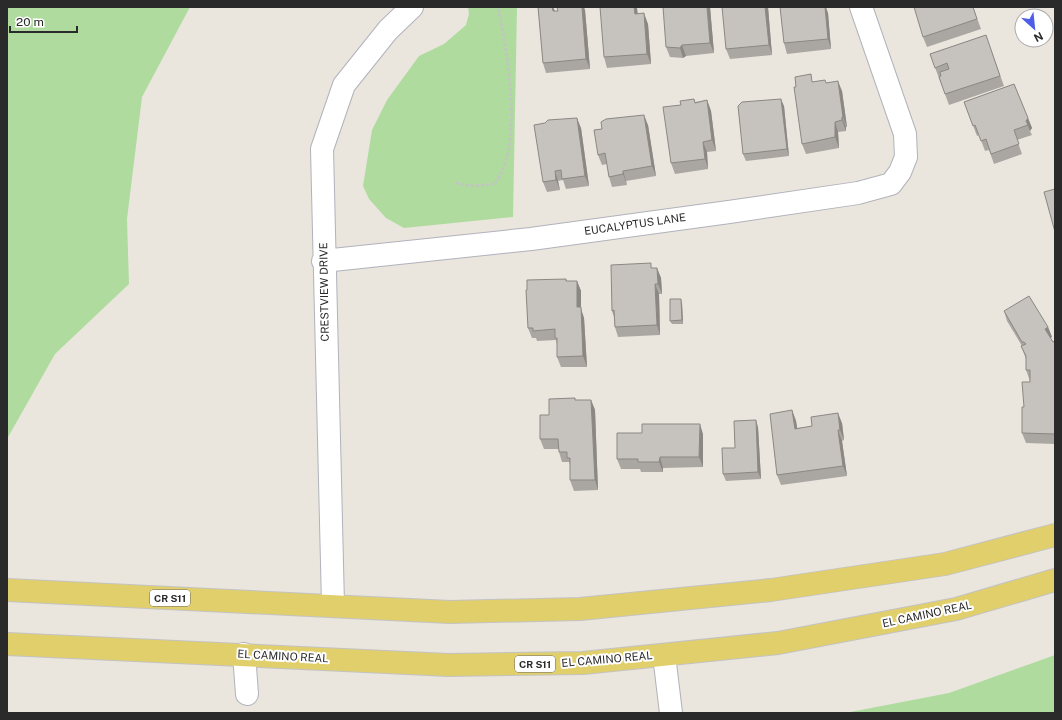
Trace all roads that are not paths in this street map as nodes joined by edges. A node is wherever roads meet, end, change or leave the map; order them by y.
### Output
1 (412, 7) edge
2 (861, 7) edge
3 (323, 261) junction
4 (1055, 535) edge
5 (1055, 580) edge
6 (7, 590) edge
7 (333, 605) junction
8 (7, 644) edge
9 (244, 654) junction
10 (664, 654) junction
11 (247, 694) dead end
12 (671, 713) edge

1 - 3 street, CRESTVIEW DRIVE
2 - 3 street, EUCALYPTUS LANE
3 - 7 street, CRESTVIEW DRIVE
4 - 7 main road, CR S11
5 - 10 main road, EL CAMINO REAL / CR S11
6 - 7 main road, CR S11
8 - 9 main road, EL CAMINO REAL / CR S11
9 - 10 main road, EL CAMINO REAL / CR S11
9 - 11 street
10 - 12 street

